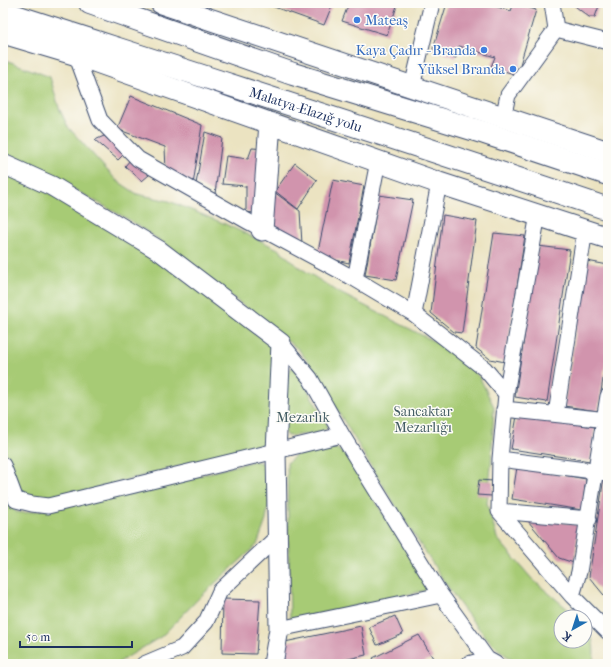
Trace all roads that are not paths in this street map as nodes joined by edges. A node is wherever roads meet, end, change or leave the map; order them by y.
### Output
1 (90, 3) edge
2 (161, 3) edge
3 (432, 3) edge
4 (552, 3) edge
5 (3, 12) edge
6 (556, 29) junction
7 (3, 33) edge
8 (68, 33) junction
9 (608, 42) edge
10 (77, 55) junction
11 (412, 87) junction
12 (253, 94) junction
13 (503, 118) junction
14 (270, 123) junction
15 (320, 141) junction
16 (608, 152) edge
17 (378, 161) junction
18 (3, 164) edge
19 (608, 174) edge
20 (439, 183) junction
21 (608, 209) edge
22 (538, 214) junction
23 (262, 230) junction
24 (585, 230) junction
25 (608, 238) edge
26 (355, 279) junction
27 (414, 314) junction
28 (281, 343) junction
29 (506, 394) junction
30 (608, 396) edge
31 (504, 409) junction
32 (556, 414) junction
33 (606, 420) edge
34 (342, 435) junction
35 (276, 452) junction
36 (500, 459) junction
37 (3, 465) edge
38 (602, 472) edge
39 (499, 511) junction
40 (589, 519) junction
41 (277, 537) junction
42 (441, 595) junction
43 (572, 596) junction
44 (279, 629) junction
45 (608, 632) edge
46 (492, 661) edge
47 (144, 664) edge
48 (273, 664) edge
49 (468, 664) edge

1 - 19 highway
2 - 11 main road
3 - 11 street
4 - 6 street
5 - 8 highway, Malatya-Elazığ yolu
6 - 9 street
6 - 13 street
7 - 10 main road
8 - 10 street
8 - 12 highway, Malatya-Elazığ yolu
10 - 14 main road
10 - 23 street
11 - 13 main road
12 - 15 main road
12 - 21 highway, Malatya-Elazığ yolu
13 - 16 main road
14 - 15 main road
14 - 23 main road
15 - 17 main road
17 - 20 main road
17 - 26 street
18 - 28 street
20 - 22 main road
20 - 27 street
22 - 24 main road
22 - 29 street
23 - 26 street
24 - 25 main road
24 - 32 street
26 - 27 street
27 - 29 street
28 - 34 street
28 - 35 street
29 - 31 street
30 - 33 street
31 - 32 street
31 - 36 street
32 - 33 street
33 - 38 street
34 - 35 street
34 - 42 street
35 - 37 street
35 - 41 street
36 - 38 street
36 - 39 street
38 - 40 street
39 - 40 street
39 - 43 street
40 - 43 street
41 - 44 street
41 - 47 street
42 - 44 street
42 - 46 street
43 - 45 street
44 - 48 street
46 - 49 street

